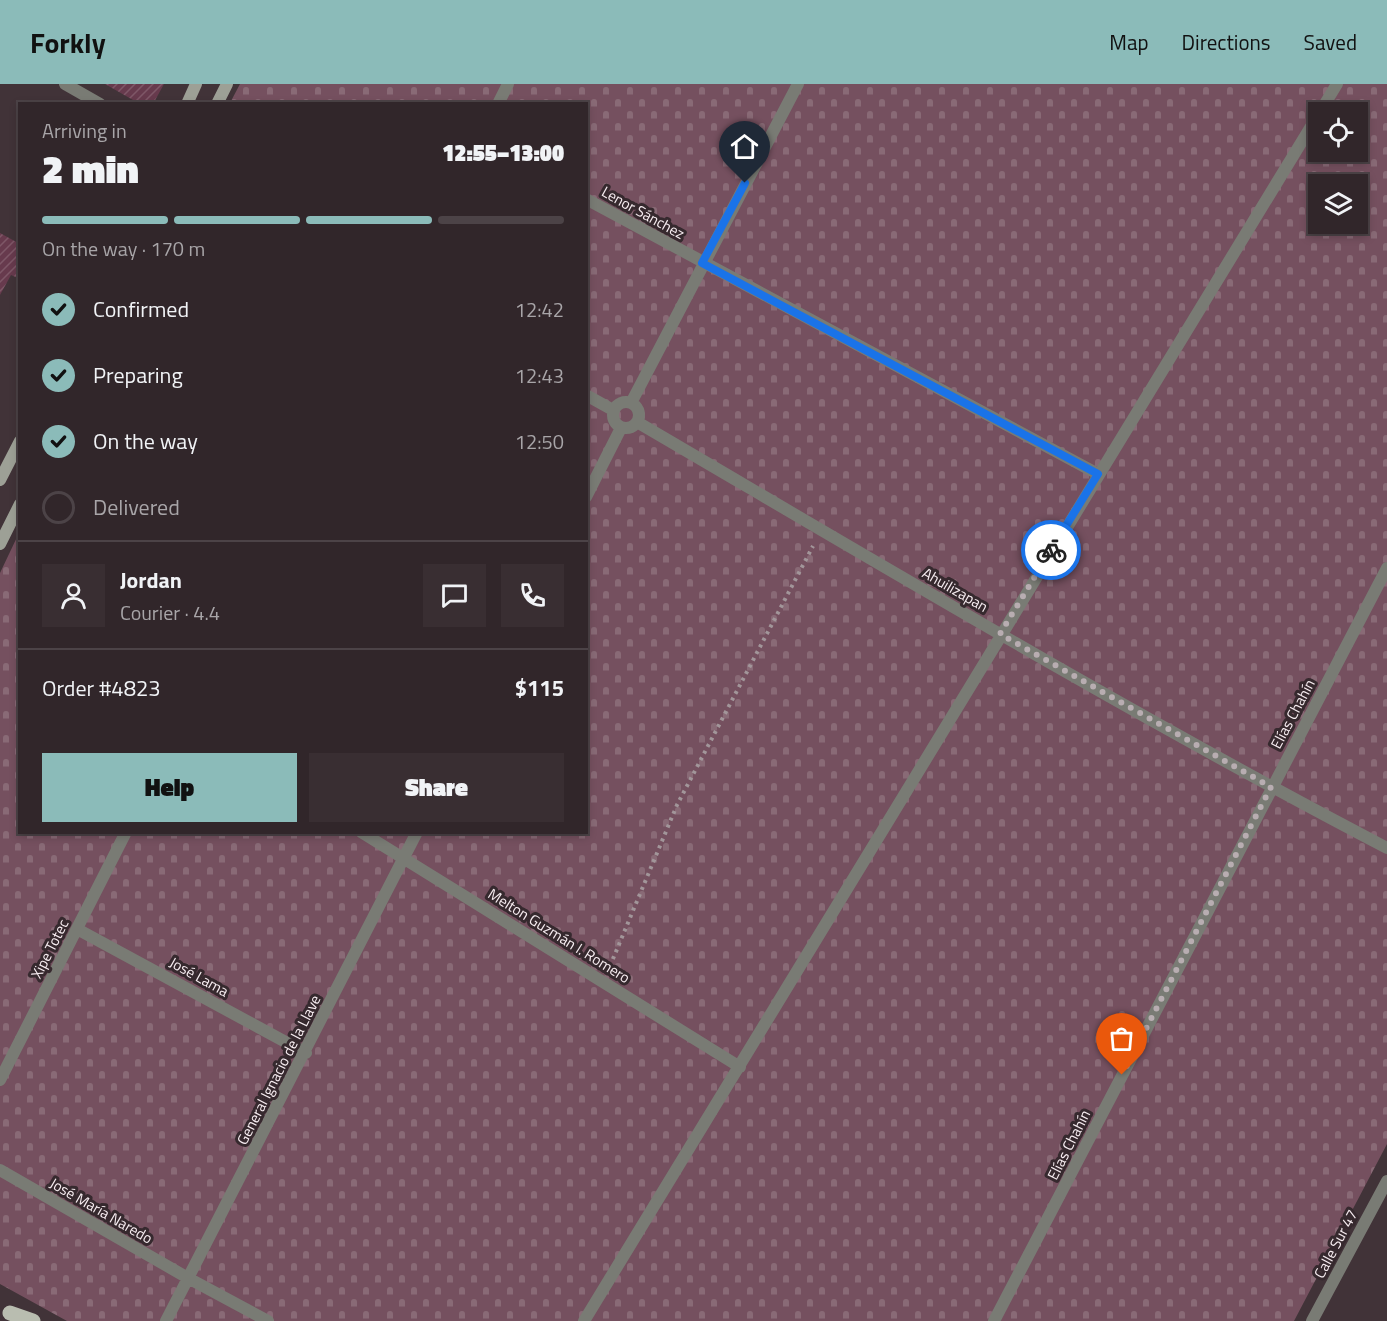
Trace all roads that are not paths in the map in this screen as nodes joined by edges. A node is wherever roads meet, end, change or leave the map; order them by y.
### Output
1 (65, 84) edge
2 (196, 84) edge
3 (227, 84) edge
4 (508, 84) edge
5 (798, 84) edge
6 (1337, 84) edge
7 (96, 102) edge
8 (188, 102) edge
9 (218, 102) edge
10 (499, 102) edge
11 (1326, 102) edge
12 (1308, 132) edge
13 (588, 200) edge
14 (702, 263) junction
15 (588, 395) edge
16 (631, 403) junction
17 (613, 410) junction
18 (637, 422) junction
19 (621, 428) junction
20 (18, 445) edge
21 (1098, 474) junction
22 (0, 480) edge
23 (588, 493) edge
24 (18, 508) edge
25 (0, 544) edge
26 (1387, 568) edge
27 (1000, 634) junction
28 (1271, 787) junction
29 (125, 834) edge
30 (364, 834) edge
31 (416, 834) edge
32 (1387, 848) edge
33 (405, 858) junction
34 (77, 928) junction
35 (306, 1053) junction
36 (740, 1067) junction
37 (0, 1080) edge
38 (0, 1170) edge
39 (1387, 1181) edge
40 (188, 1278) junction
41 (10, 1314) edge
42 (33, 1321) edge
43 (166, 1321) edge
44 (268, 1321) edge
45 (584, 1321) edge
46 (994, 1321) edge
47 (1312, 1321) edge

1 - 7 street
2 - 8 main road
3 - 9 main road
4 - 10 street
5 - 14 street
6 - 11 street
12 - 21 street
13 - 14 street, Lenor Sánchez
14 - 16 street
14 - 21 street, Lenor Sánchez
15 - 17 street
16 - 17 street
16 - 18 street
17 - 19 street
18 - 19 street
18 - 27 street, Ahuilizapan
19 - 23 street
20 - 22 main road
21 - 27 street
24 - 25 main road
26 - 28 street, Elías Chahín
27 - 28 street, Ahuilizapan
27 - 36 street
28 - 32 street, Ahuilizapan
28 - 46 street, Elías Chahín
29 - 34 street, Xipe Totec
30 - 33 street, Melton Guzmán I. Romero
31 - 33 street, General Ignacio de la Llave
33 - 35 street, General Ignacio de la Llave
33 - 36 street, Melton Guzmán I. Romero
34 - 35 street, José Lama
34 - 37 street, Xipe Totec
35 - 40 street, General Ignacio de la Llave
36 - 45 street
38 - 40 street, José María Naredo
39 - 47 street, Calle Sur 47
40 - 43 street, General Ignacio de la Llave
40 - 44 street
41 - 42 main road

